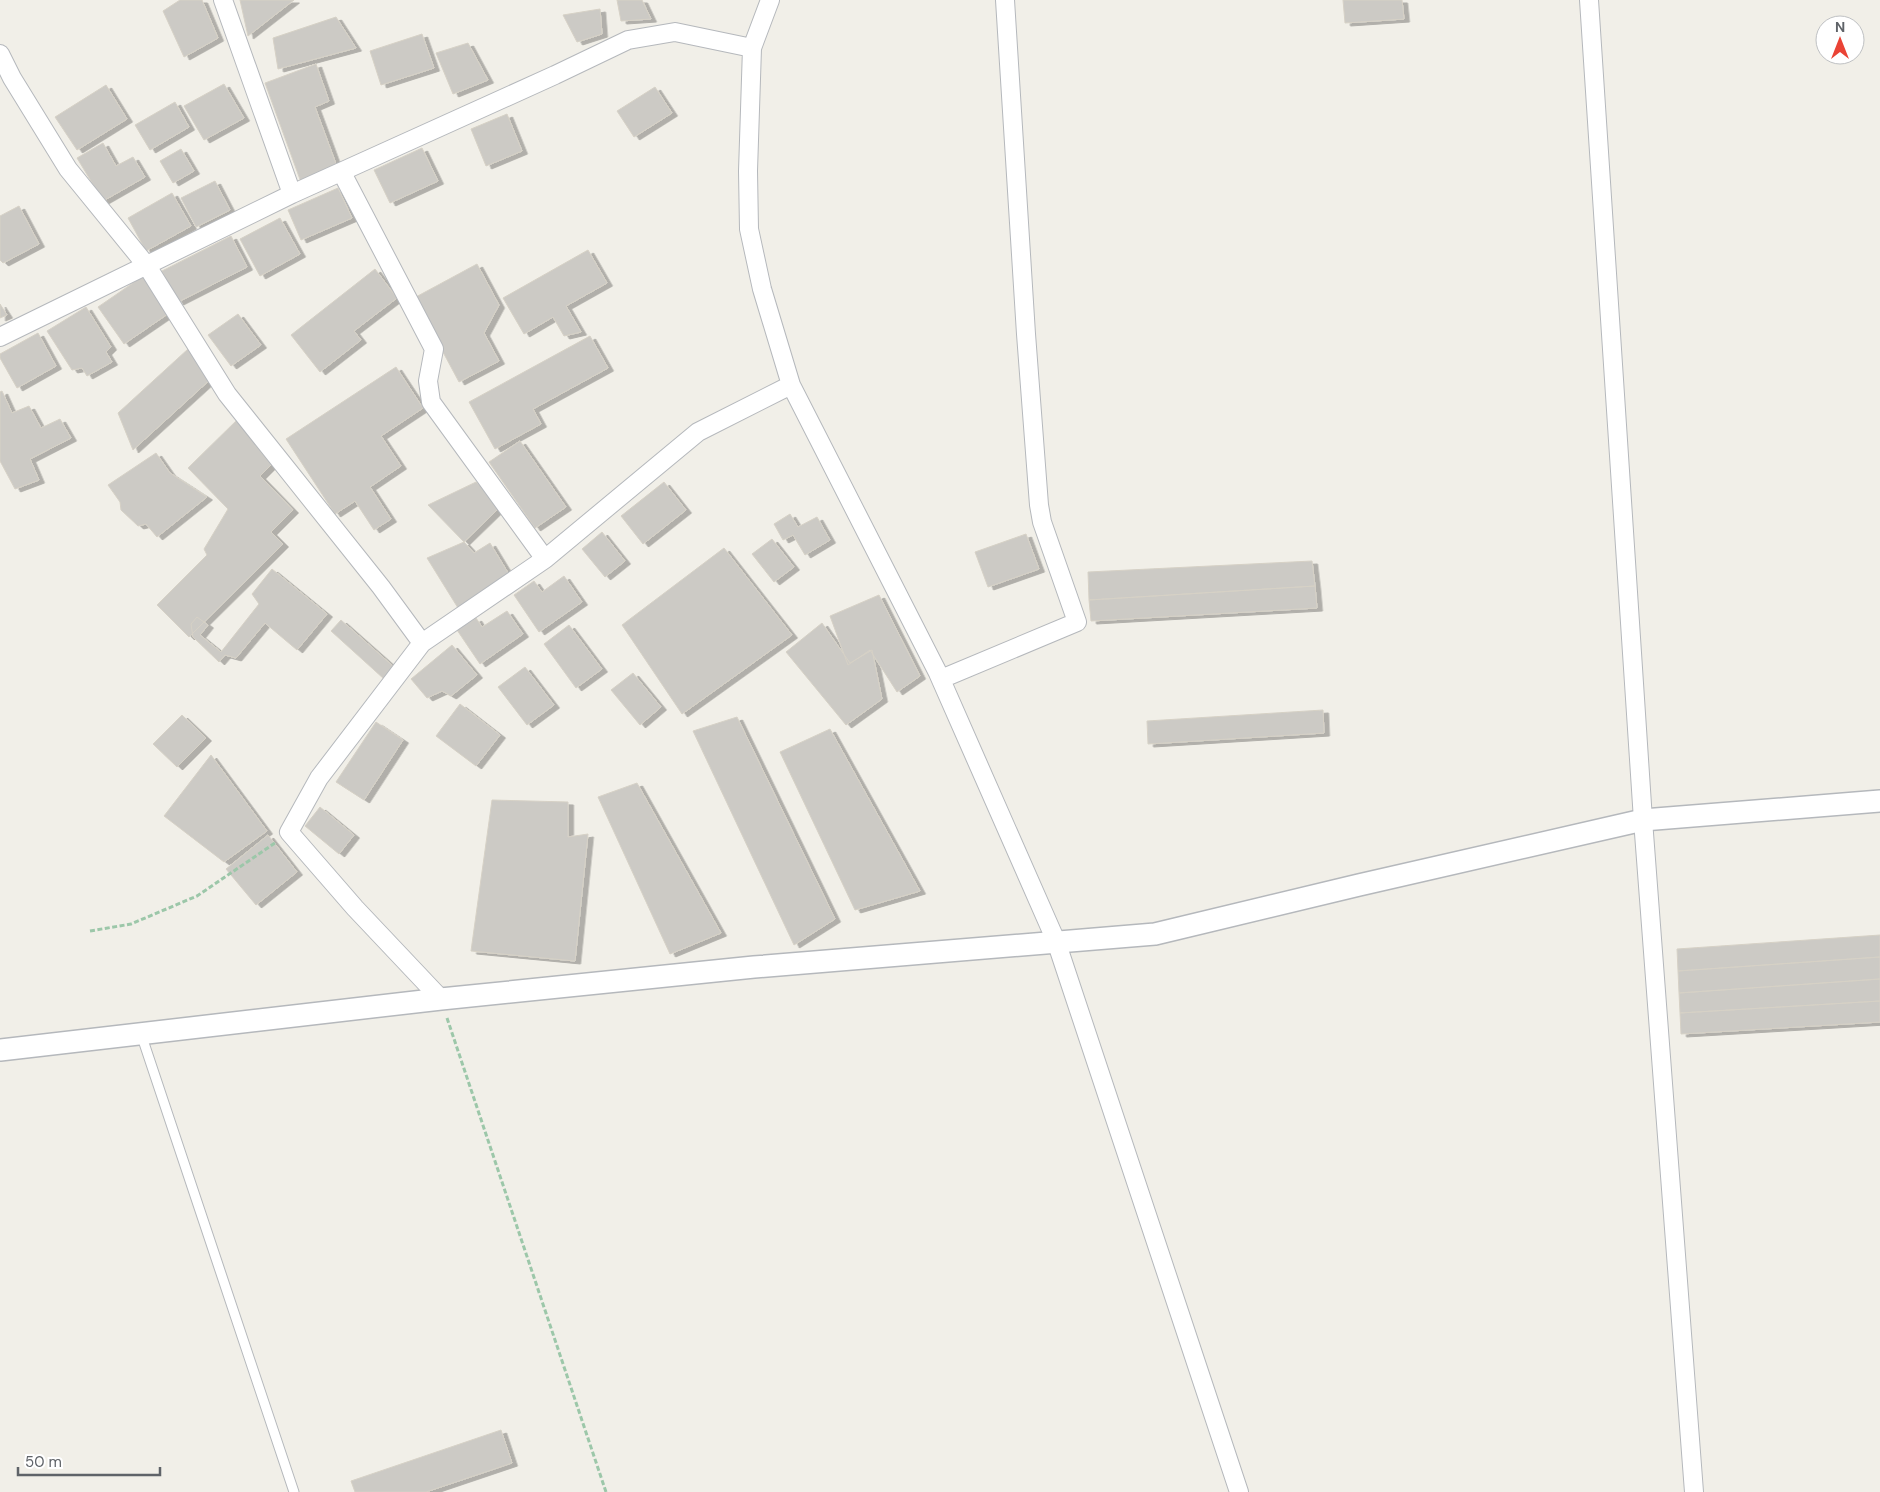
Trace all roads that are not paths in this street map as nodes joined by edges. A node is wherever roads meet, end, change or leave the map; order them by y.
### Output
1 (223, 0) edge
2 (770, 0) edge
3 (1005, 0) edge
4 (1589, 0) edge
5 (752, 48) junction
6 (0, 54) edge
7 (342, 173) junction
8 (292, 194) junction
9 (147, 266) junction
10 (0, 337) edge
11 (791, 386) junction
12 (545, 559) junction
13 (422, 643) junction
14 (941, 679) junction
15 (1880, 801) edge
16 (1643, 820) junction
17 (1056, 941) junction
18 (441, 998) junction
19 (141, 1034) junction
20 (0, 1050) edge
21 (294, 1492) edge
22 (1239, 1492) edge
23 (1694, 1492) edge

1 - 8 street
2 - 5 street
3 - 14 street
4 - 16 street
5 - 7 street
5 - 11 street
6 - 9 street
7 - 8 street
7 - 12 street
8 - 9 street
9 - 10 street
9 - 13 street
11 - 12 street
11 - 14 street
12 - 13 street
13 - 18 street
14 - 17 street
15 - 16 street
16 - 17 street
16 - 23 street
17 - 18 street
17 - 22 street
18 - 19 street
19 - 20 street
19 - 21 lane

